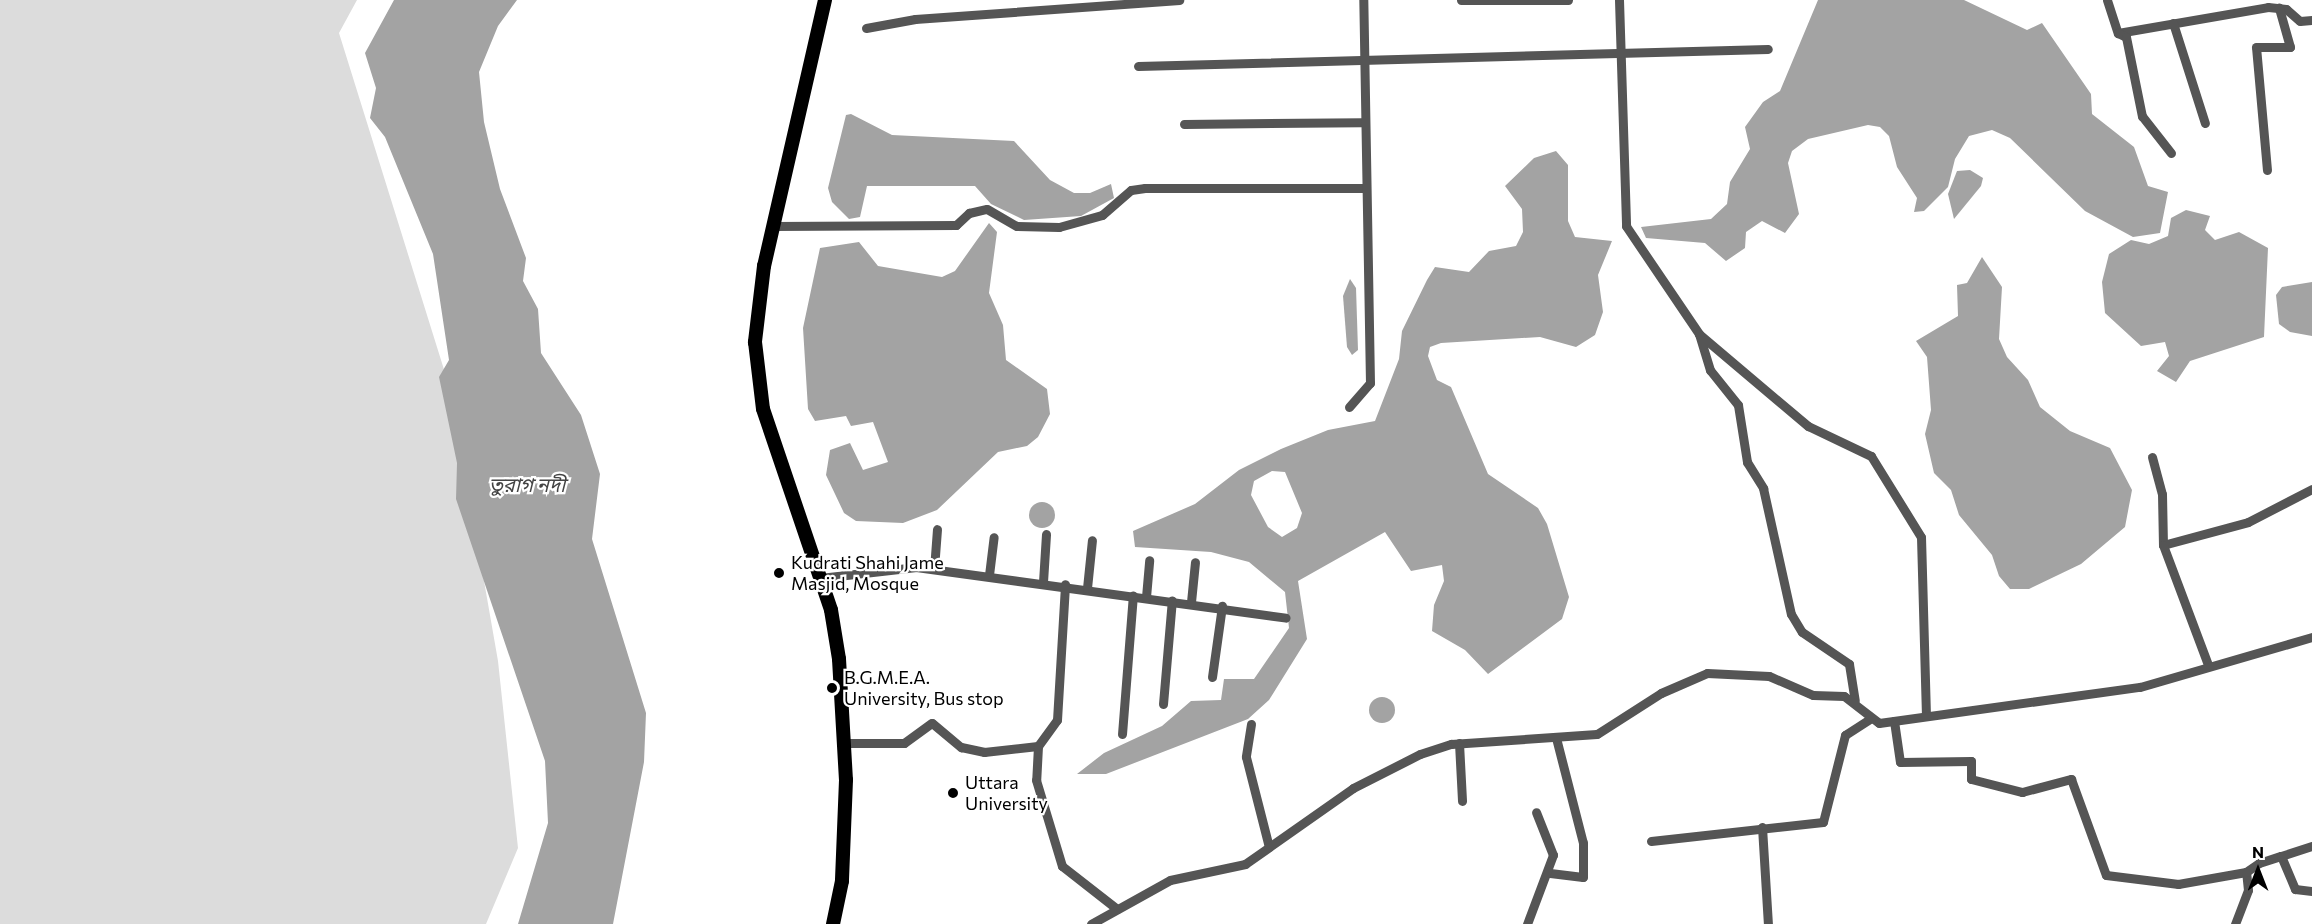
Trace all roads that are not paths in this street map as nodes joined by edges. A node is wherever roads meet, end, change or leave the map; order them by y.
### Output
1 (825, 0) edge
2 (1179, 0) edge
3 (1363, 0) edge
4 (1461, 0) edge
5 (1568, 0) edge
6 (1619, 0) edge
7 (2107, 0) edge
8 (2279, 8) junction
9 (2312, 20) edge
10 (2173, 23) junction
11 (866, 28) dead end
12 (2118, 33) junction
13 (1768, 49) dead end
14 (1620, 52) junction
15 (1363, 61) junction
16 (1138, 66) dead end
17 (1362, 122) junction
18 (2205, 123) dead end
19 (1184, 124) dead end
20 (2171, 153) dead end
21 (2267, 170) dead end
22 (1365, 188) junction
23 (774, 226) junction
24 (1699, 333) junction
25 (1349, 407) dead end
26 (2152, 457) dead end
27 (2312, 489) edge
28 (937, 530) dead end
29 (1046, 534) dead end
30 (994, 537) dead end
31 (1092, 540) dead end
32 (2163, 546) junction
33 (1149, 560) dead end
34 (1195, 562) dead end
35 (934, 569) junction
36 (989, 576) junction
37 (820, 578) junction
38 (1043, 582) junction
39 (1065, 584) junction
40 (1088, 588) junction
41 (1133, 595) junction
42 (1146, 597) junction
43 (1172, 600) junction
44 (1191, 602) junction
45 (1222, 606) junction
46 (1286, 618) dead end
47 (2312, 637) edge
48 (2208, 665) junction
49 (1212, 677) dead end
50 (1855, 701) junction
51 (1163, 704) dead end
52 (1926, 713) junction
53 (1870, 719) junction
54 (1894, 721) junction
55 (1251, 724) dead end
56 (1122, 734) dead end
57 (1556, 738) junction
58 (1460, 743) junction
59 (846, 744) junction
60 (1038, 746) junction
61 (1462, 801) dead end
62 (1536, 812) dead end
63 (1762, 827) junction
64 (1651, 841) dead end
65 (2312, 846) edge
66 (1269, 847) junction
67 (2281, 856) junction
68 (2246, 872) junction
69 (1550, 873) junction
70 (2312, 891) edge
71 (1117, 909) junction
72 (833, 924) edge
73 (1091, 924) edge
74 (1527, 924) edge
75 (1768, 924) edge
76 (2235, 924) edge

1 - 23 highway
2 - 11 street
3 - 15 street
4 - 5 street
6 - 14 street
7 - 12 street
8 - 9 street
8 - 10 street
8 - 21 street
10 - 12 street
10 - 18 street
12 - 20 street
13 - 14 street
14 - 15 street
14 - 24 street
15 - 16 street
15 - 17 street
17 - 19 street
17 - 22 street
22 - 23 street
22 - 25 street
23 - 37 highway
24 - 50 street
24 - 52 street
26 - 32 street
27 - 32 street
28 - 35 street
29 - 38 street
30 - 36 street
31 - 40 street
32 - 48 street
33 - 42 street
34 - 44 street
35 - 36 street
35 - 37 street
36 - 38 street
37 - 59 highway
38 - 39 street
39 - 40 street
39 - 60 street
40 - 41 street
41 - 42 street
41 - 56 street
42 - 43 street
43 - 44 street
43 - 51 street
44 - 45 street
45 - 46 street
45 - 49 street
47 - 48 street
48 - 52 street
50 - 53 street
50 - 57 street
52 - 54 street
53 - 54 street
53 - 63 street
54 - 68 street
55 - 66 street
57 - 58 street
57 - 69 street
58 - 61 street
58 - 66 street
59 - 60 street
59 - 72 highway
60 - 71 street
62 - 69 street
63 - 64 street
63 - 75 street
65 - 67 street
66 - 71 street
67 - 68 street
67 - 70 street
68 - 76 street
69 - 74 street
71 - 73 street

